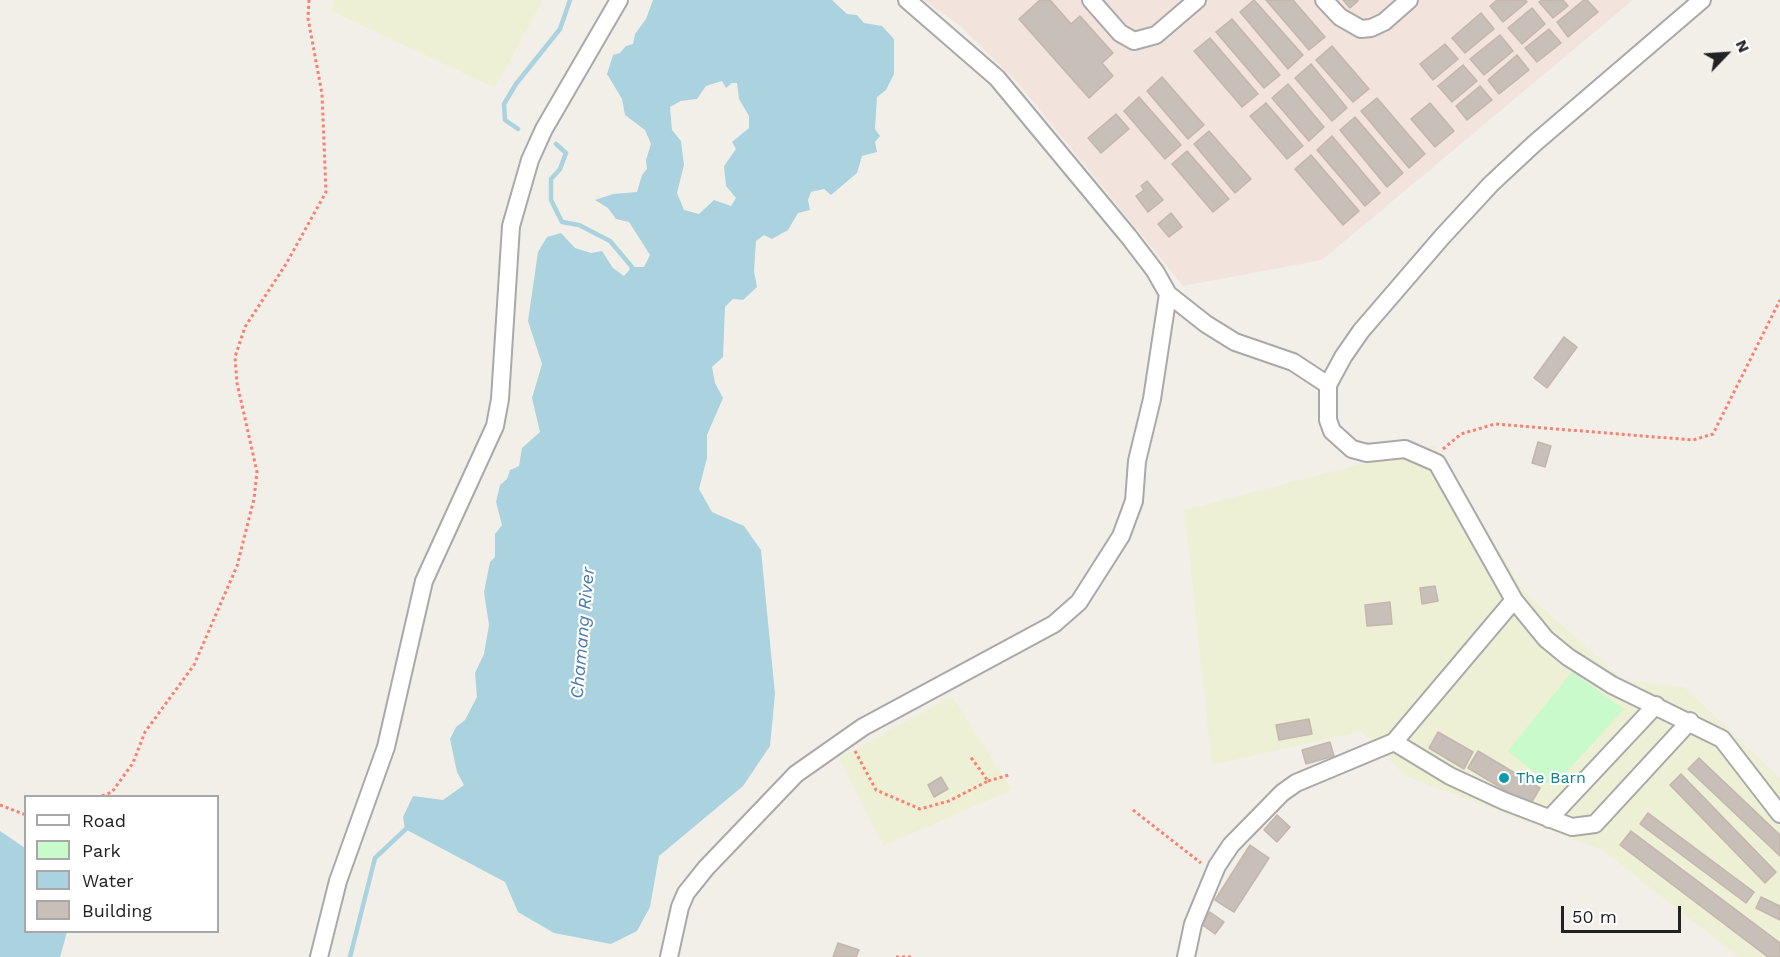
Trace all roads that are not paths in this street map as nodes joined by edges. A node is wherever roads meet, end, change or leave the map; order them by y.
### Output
1 (619, 0) edge
2 (907, 0) edge
3 (1091, 0) edge
4 (1197, 0) edge
5 (1324, 0) edge
6 (1409, 0) edge
7 (1702, 0) edge
8 (1168, 294) junction
9 (1328, 385) junction
10 (1514, 600) junction
11 (1656, 705) junction
12 (1690, 721) junction
13 (1394, 742) junction
14 (1780, 814) edge
15 (1549, 819) junction
16 (320, 957) edge
17 (669, 957) edge
18 (1186, 957) edge

1 - 16 street
2 - 8 street
3 - 4 street
5 - 6 street
7 - 9 street
8 - 9 street
8 - 17 street
9 - 10 street
10 - 11 street
10 - 13 street
11 - 12 street
11 - 15 street
12 - 14 street
12 - 15 street
13 - 15 street
13 - 18 street

